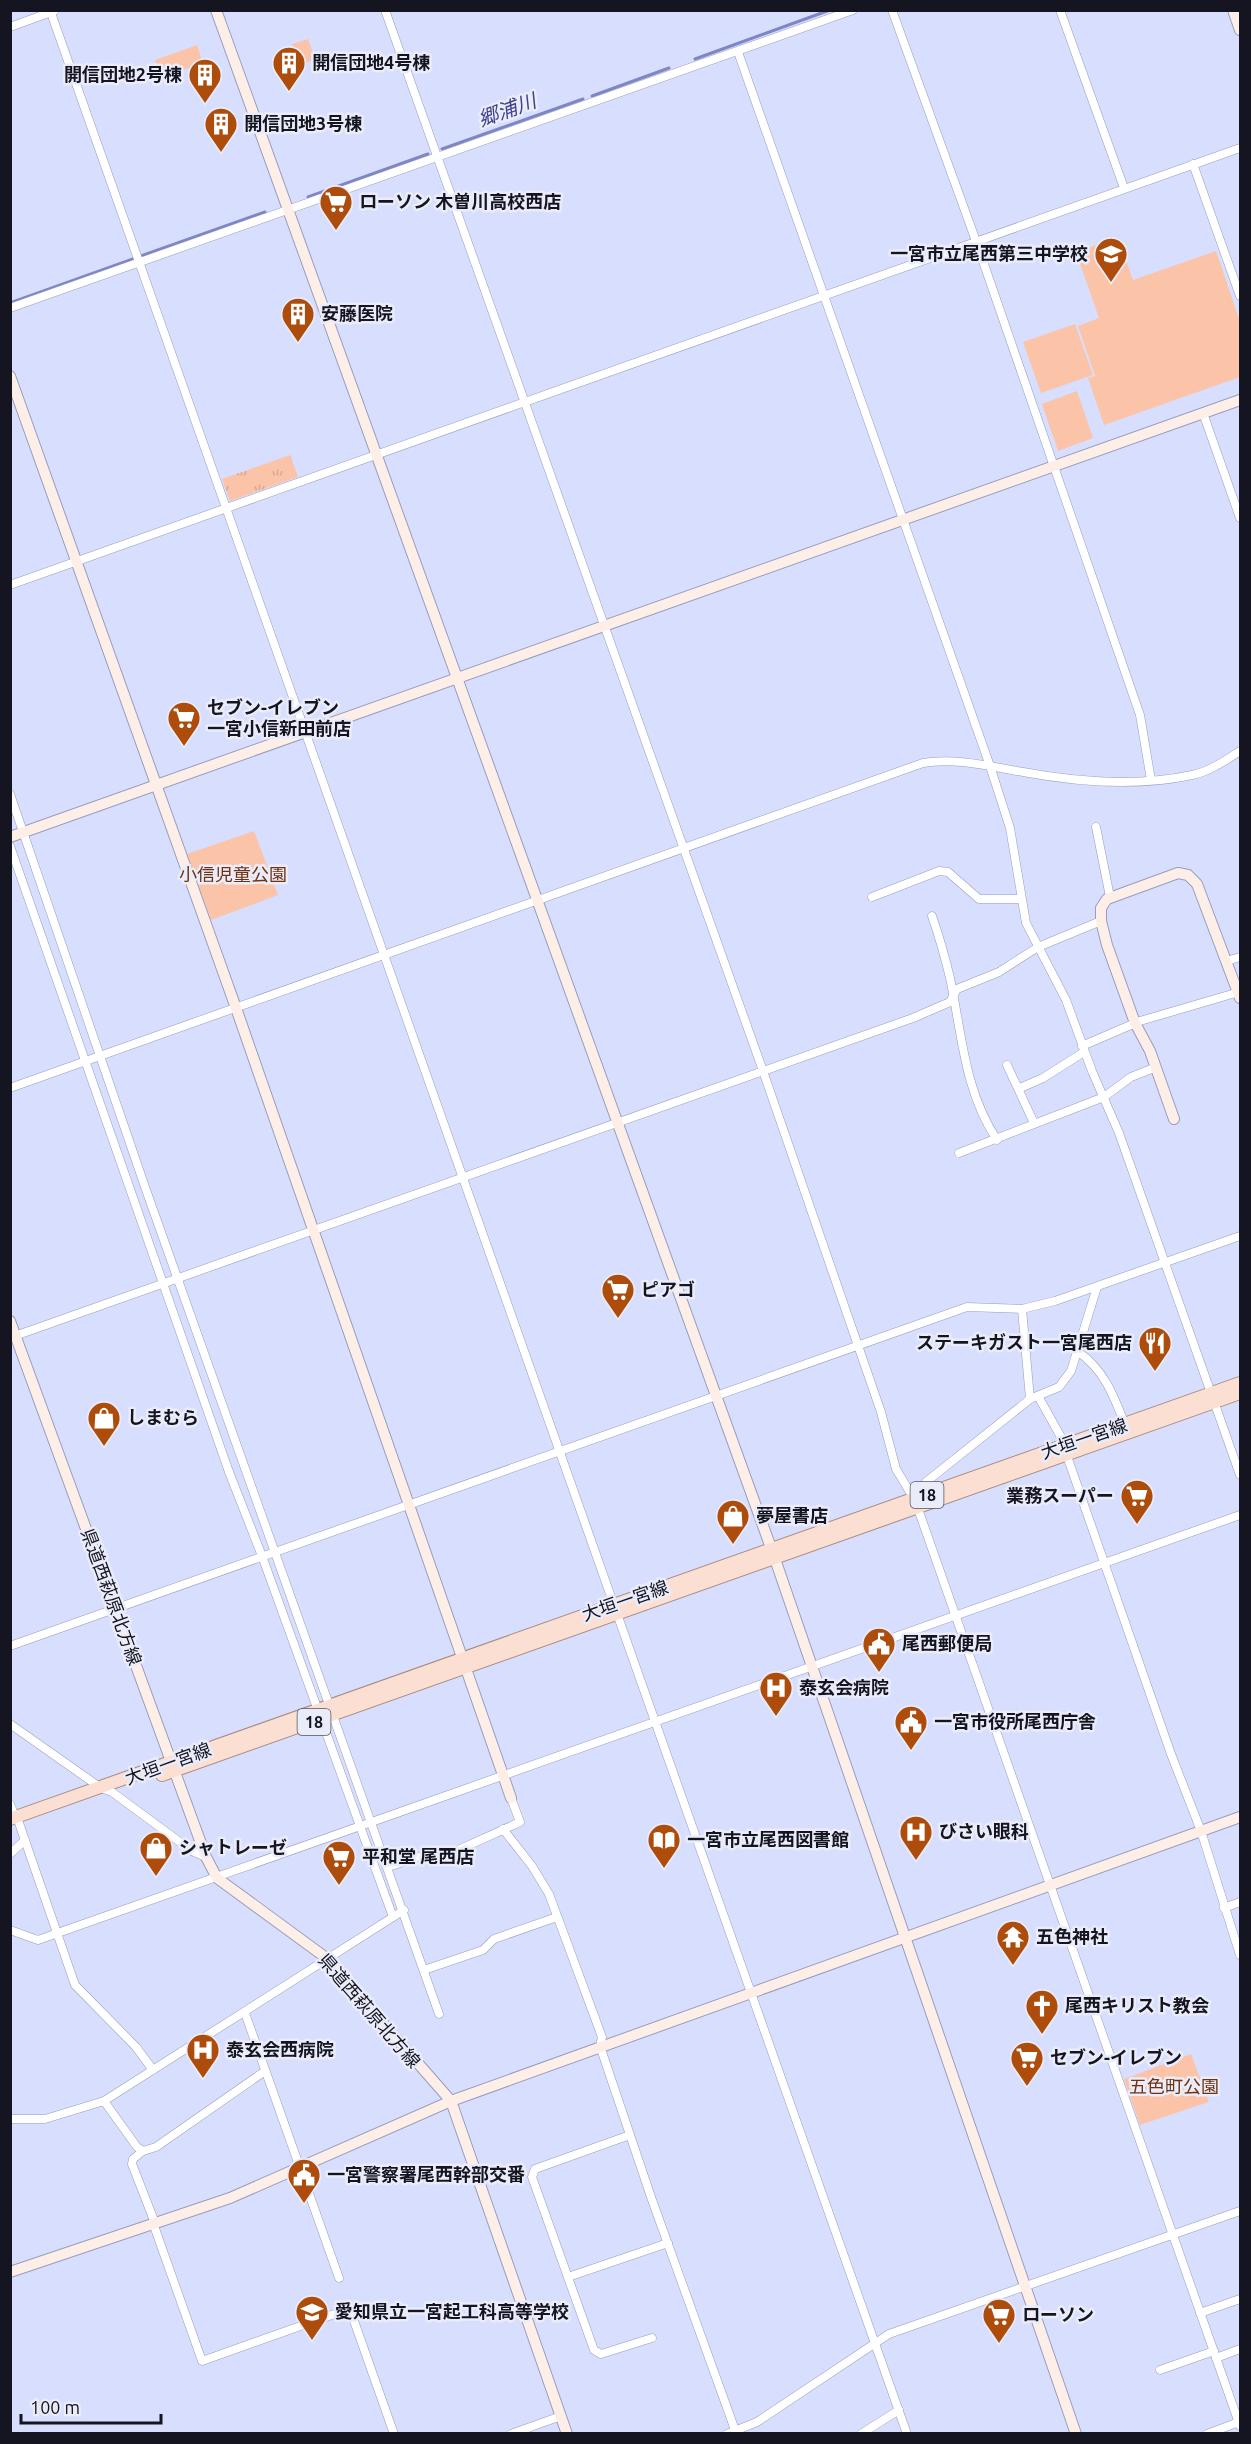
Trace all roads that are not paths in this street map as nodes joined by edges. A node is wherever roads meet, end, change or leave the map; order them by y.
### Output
1 (216, 10) edge
2 (385, 10) edge
3 (853, 10) edge
4 (892, 10) edge
5 (1060, 10) edge
6 (1233, 10) edge
7 (52, 11) edge
8 (10, 27) edge
9 (1240, 30) edge
10 (738, 52) junction
11 (1240, 148) edge
12 (438, 157) junction
13 (1193, 164) junction
14 (1124, 188) junction
15 (288, 210) junction
16 (976, 241) junction
17 (140, 263) junction
18 (824, 296) junction
19 (1240, 296) edge
20 (10, 309) edge
21 (10, 376) edge
22 (1240, 400) edge
23 (525, 401) junction
24 (1203, 413) junction
25 (376, 454) junction
26 (1055, 466) junction
27 (227, 508) junction
28 (1240, 518) edge
29 (904, 519) junction
30 (77, 560) junction
31 (10, 585) edge
32 (605, 625) junction
33 (458, 677) junction
34 (307, 730) junction
35 (1240, 751) edge
36 (990, 766) junction
37 (1151, 780) junction
38 (155, 784) junction
39 (10, 794) edge
40 (1096, 827) dead end
41 (24, 831) junction
42 (10, 837) edge
43 (10, 846) edge
44 (683, 848) junction
45 (872, 897) dead end
46 (1110, 897) junction
47 (1020, 898) junction
48 (537, 900) junction
49 (932, 916) dead end
50 (1101, 921) junction
51 (1038, 947) junction
52 (384, 955) junction
53 (1240, 957) edge
54 (1227, 961) junction
55 (1240, 995) edge
56 (953, 997) junction
57 (236, 1008) junction
58 (1135, 1023) junction
59 (1083, 1049) junction
60 (101, 1056) junction
61 (87, 1061) junction
62 (1007, 1065) dead end
63 (1154, 1068) junction
64 (763, 1071) junction
65 (10, 1088) edge
66 (1020, 1088) junction
67 (1104, 1097) junction
68 (1174, 1119) dead end
69 (616, 1123) junction
70 (1034, 1123) junction
71 (996, 1140) junction
72 (958, 1153) dead end
73 (461, 1179) junction
74 (312, 1232) junction
75 (1240, 1236) edge
76 (1165, 1263) junction
77 (177, 1276) junction
78 (162, 1283) junction
79 (1097, 1287) junction
80 (1022, 1309) junction
81 (10, 1321) edge
82 (13, 1336) edge
83 (858, 1344) junction
84 (1077, 1351) junction
85 (1240, 1383) edge
86 (1240, 1393) edge
87 (715, 1396) junction
88 (1034, 1398) junction
89 (1213, 1398) junction
90 (1125, 1425) junction
91 (560, 1451) junction
92 (1066, 1451) junction
93 (1240, 1475) edge
94 (916, 1503) junction
95 (409, 1506) junction
96 (1240, 1515) edge
97 (275, 1552) junction
98 (773, 1555) junction
99 (262, 1556) junction
100 (1104, 1564) junction
101 (115, 1608) junction
102 (615, 1610) junction
103 (956, 1615) junction
104 (10, 1646) edge
105 (462, 1663) junction
106 (811, 1666) junction
107 (332, 1711) junction
108 (318, 1715) junction
109 (655, 1722) junction
110 (10, 1724) edge
111 (174, 1766) junction
112 (502, 1775) junction
113 (107, 1790) junction
114 (511, 1798) joint
115 (10, 1804) edge
116 (1240, 1817) edge
117 (14, 1821) edge
118 (372, 1823) junction
119 (360, 1827) junction
120 (503, 1829) junction
121 (1201, 1832) junction
122 (25, 1840) junction
123 (10, 1854) edge
124 (206, 1857) junction
125 (388, 1867) junction
126 (217, 1878) junction
127 (1052, 1885) junction
128 (1240, 1902) edge
129 (1224, 1908) junction
130 (404, 1910) junction
131 (393, 1917) junction
132 (557, 1917) junction
133 (10, 1930) edge
134 (58, 1933) junction
135 (903, 1939) junction
136 (1240, 1955) edge
137 (327, 1960) junction
138 (424, 1970) junction
139 (750, 1993) junction
140 (245, 2013) junction
141 (439, 2014) dead end
142 (600, 2046) junction
143 (153, 2070) junction
144 (265, 2072) junction
145 (104, 2101) junction
146 (451, 2101) junction
147 (10, 2119) edge
148 (630, 2135) junction
149 (143, 2151) junction
150 (300, 2167) junction
151 (1240, 2211) edge
152 (154, 2223) junction
153 (1172, 2235) junction
154 (668, 2243) junction
155 (10, 2272) edge
156 (568, 2277) junction
157 (339, 2278) dead end
158 (1024, 2288) junction
159 (1240, 2299) edge
160 (1200, 2313) junction
161 (652, 2338) dead end
162 (874, 2342) junction
163 (1240, 2349) edge
164 (1215, 2355) junction
165 (1160, 2370) dead end
166 (1237, 2405) edge
167 (899, 2410) junction
168 (561, 2416) junction
169 (1240, 2424) edge
170 (393, 2433) edge
171 (512, 2433) edge
172 (567, 2433) edge
173 (730, 2433) edge
174 (861, 2433) edge
175 (907, 2433) edge
176 (1076, 2433) edge
177 (1207, 2433) edge

1 - 15 street
2 - 12 street
3 - 10 street
4 - 16 street
5 - 14 street
6 - 9 street
7 - 8 street
7 - 17 street
10 - 12 street
10 - 18 street
11 - 13 street
12 - 15 street
12 - 23 street
13 - 14 street
13 - 19 street
14 - 16 street
15 - 17 street
15 - 25 street
16 - 18 street
16 - 26 street
17 - 20 street
17 - 27 street
18 - 23 street
18 - 29 street
21 - 30 street
22 - 24 street
23 - 25 street
23 - 32 street
24 - 26 street
24 - 28 street
25 - 27 street
25 - 33 street
26 - 29 street
26 - 37 street
27 - 30 street
27 - 34 street
29 - 32 street
29 - 36 street
30 - 31 street
30 - 38 street
32 - 33 street
32 - 44 street
33 - 34 street
33 - 48 street
34 - 38 street
34 - 52 street
35 - 37 street
36 - 37 street
36 - 44 street
36 - 47 street
38 - 41 street
38 - 57 street
39 - 41 street
40 - 46 street
41 - 42 street
41 - 60 street
43 - 61 street
44 - 48 street
44 - 64 street
45 - 47 street
46 - 50 street
46 - 54 street
47 - 51 street
48 - 52 street
48 - 69 street
49 - 56 street
50 - 51 street
50 - 58 street
51 - 56 street
51 - 59 street
52 - 57 street
52 - 73 street
53 - 54 street
54 - 55 street
55 - 58 street
56 - 64 street
56 - 71 street
57 - 60 street
57 - 74 street
58 - 59 street
58 - 63 street
59 - 66 street
59 - 67 street
60 - 61 street
60 - 77 street
61 - 65 street
61 - 78 street
62 - 66 street
63 - 67 street
63 - 68 street
64 - 69 street
64 - 83 street
66 - 70 street
67 - 70 street
67 - 76 street
69 - 73 street
69 - 87 street
70 - 71 street
71 - 72 street
73 - 74 street
73 - 91 street
74 - 77 street
74 - 95 street
75 - 76 street
76 - 79 street
76 - 89 street
77 - 78 street
77 - 97 street
78 - 82 street
78 - 99 street
79 - 80 street
79 - 84 street
80 - 83 street
80 - 88 street
81 - 82 street, 県道西萩原北方線
82 - 101 street, 県道西萩原北方線
83 - 87 street
83 - 94 street
84 - 88 street
84 - 90 street
85 - 89 main road, 大垣一宮線 / 18
86 - 89 main road, 大垣一宮線 / 18
87 - 91 street
87 - 98 street
88 - 92 street
88 - 94 street
89 - 90 main road, 大垣一宮線 / 18
89 - 92 main road, 大垣一宮線 / 18
89 - 93 street
90 - 92 main road, 大垣一宮線 / 18
91 - 95 street
91 - 102 street
92 - 94 main road, 大垣一宮線 / 18
92 - 100 street
94 - 98 main road, 大垣一宮線 / 18
94 - 103 street
95 - 97 street
95 - 105 street
96 - 100 street
97 - 99 street
97 - 107 street
98 - 102 main road, 大垣一宮線 / 18
98 - 106 street
99 - 101 street
99 - 108 street
100 - 103 street
100 - 121 street
101 - 104 street
101 - 111 street, 県道西萩原北方線
102 - 105 main road, 大垣一宮線 / 18
102 - 109 street
103 - 106 street
103 - 127 street
105 - 107 main road, 大垣一宮線 / 18
105 - 112 street
106 - 109 street
106 - 135 street
107 - 108 main road, 大垣一宮線 / 18
107 - 118 street
108 - 111 main road, 大垣一宮線 / 18
108 - 119 street
109 - 112 street
109 - 139 street
110 - 113 street
111 - 113 main road, 大垣一宮線 / 18
111 - 124 street, 県道西萩原北方線
112 - 114 street
112 - 118 street
113 - 117 main road, 大垣一宮線 / 18
113 - 124 street
114 - 120 street
115 - 117 street
116 - 121 street
117 - 122 street
118 - 119 street
118 - 125 street
119 - 126 street
119 - 131 street
120 - 125 street
120 - 132 street
121 - 127 street
121 - 129 street
122 - 123 street
122 - 134 street
124 - 126 street, 県道西萩原北方線
125 - 130 street
126 - 134 street
126 - 137 street, 県道西萩原北方線
127 - 135 street
127 - 153 street
128 - 129 street
129 - 136 street
130 - 131 street
130 - 138 street
131 - 137 street
132 - 138 street
132 - 142 street
133 - 134 street
134 - 143 street
135 - 139 street
135 - 158 street
137 - 140 street
137 - 146 street, 県道西萩原北方線
138 - 141 street
139 - 142 street
139 - 162 street
140 - 143 street
140 - 144 street
142 - 146 street
142 - 148 street
143 - 145 street
144 - 149 street
144 - 150 street
145 - 147 street
145 - 149 street
146 - 150 street
146 - 168 street, 県道西萩原北方線
148 - 154 street
148 - 156 street
149 - 152 street
150 - 152 street
150 - 157 street
151 - 153 street
152 - 155 street
152 - 170 street
153 - 158 street
153 - 160 street
154 - 156 street
154 - 173 street
156 - 161 street
158 - 162 street
158 - 176 street
159 - 160 street
160 - 164 street
162 - 167 street
162 - 173 street
163 - 164 street
164 - 165 street
164 - 166 street
166 - 169 street
167 - 174 street
167 - 175 street
168 - 171 street
168 - 172 street, 県道西萩原北方線
169 - 177 street

